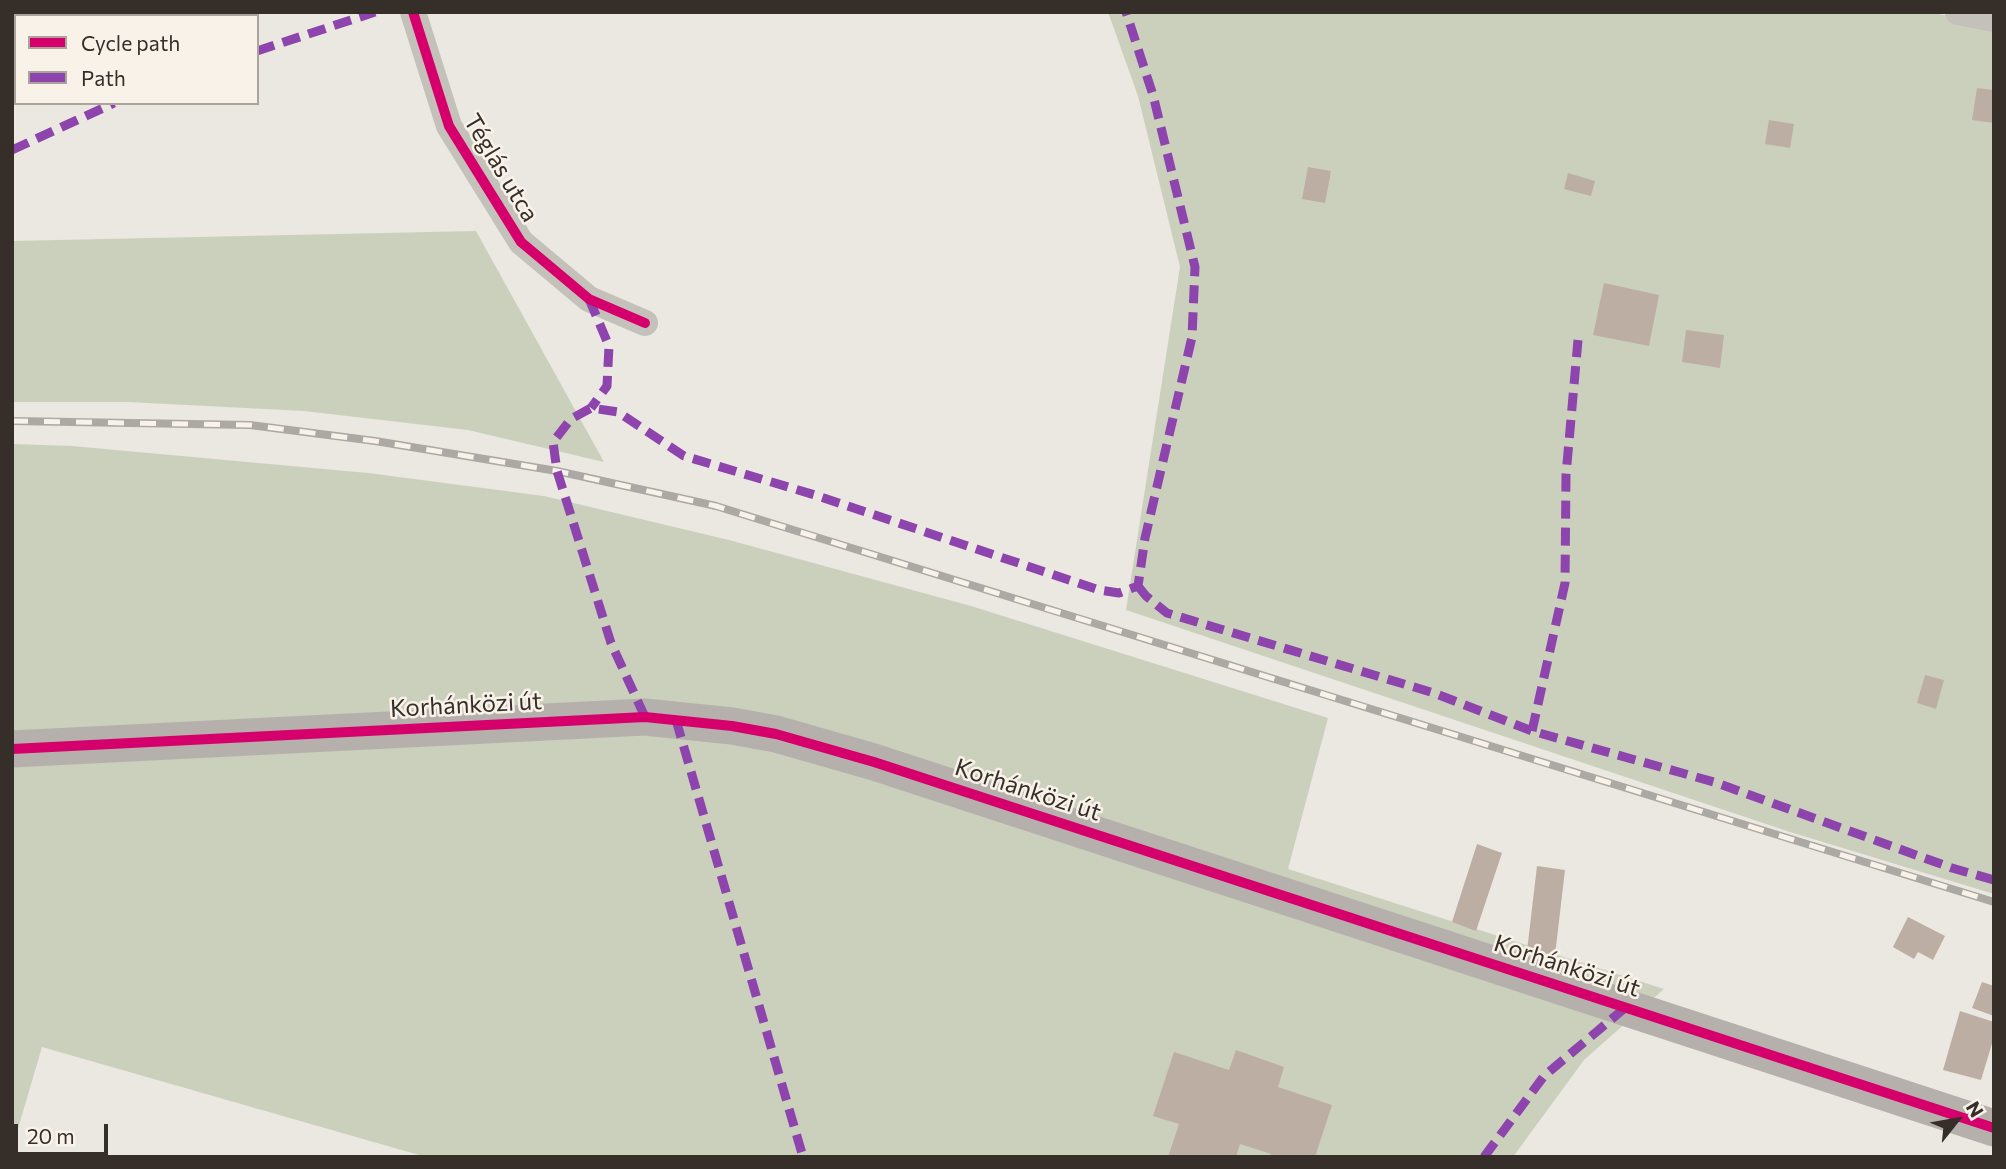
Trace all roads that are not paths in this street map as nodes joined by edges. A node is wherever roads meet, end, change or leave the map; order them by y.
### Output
1 (413, 12) edge
2 (1958, 12) edge
3 (1994, 19) edge
4 (645, 323) dead end
5 (12, 749) edge
6 (1994, 1128) edge

1 - 4 street, Téglás utca
2 - 3 street
5 - 6 street, Korhánközi út

